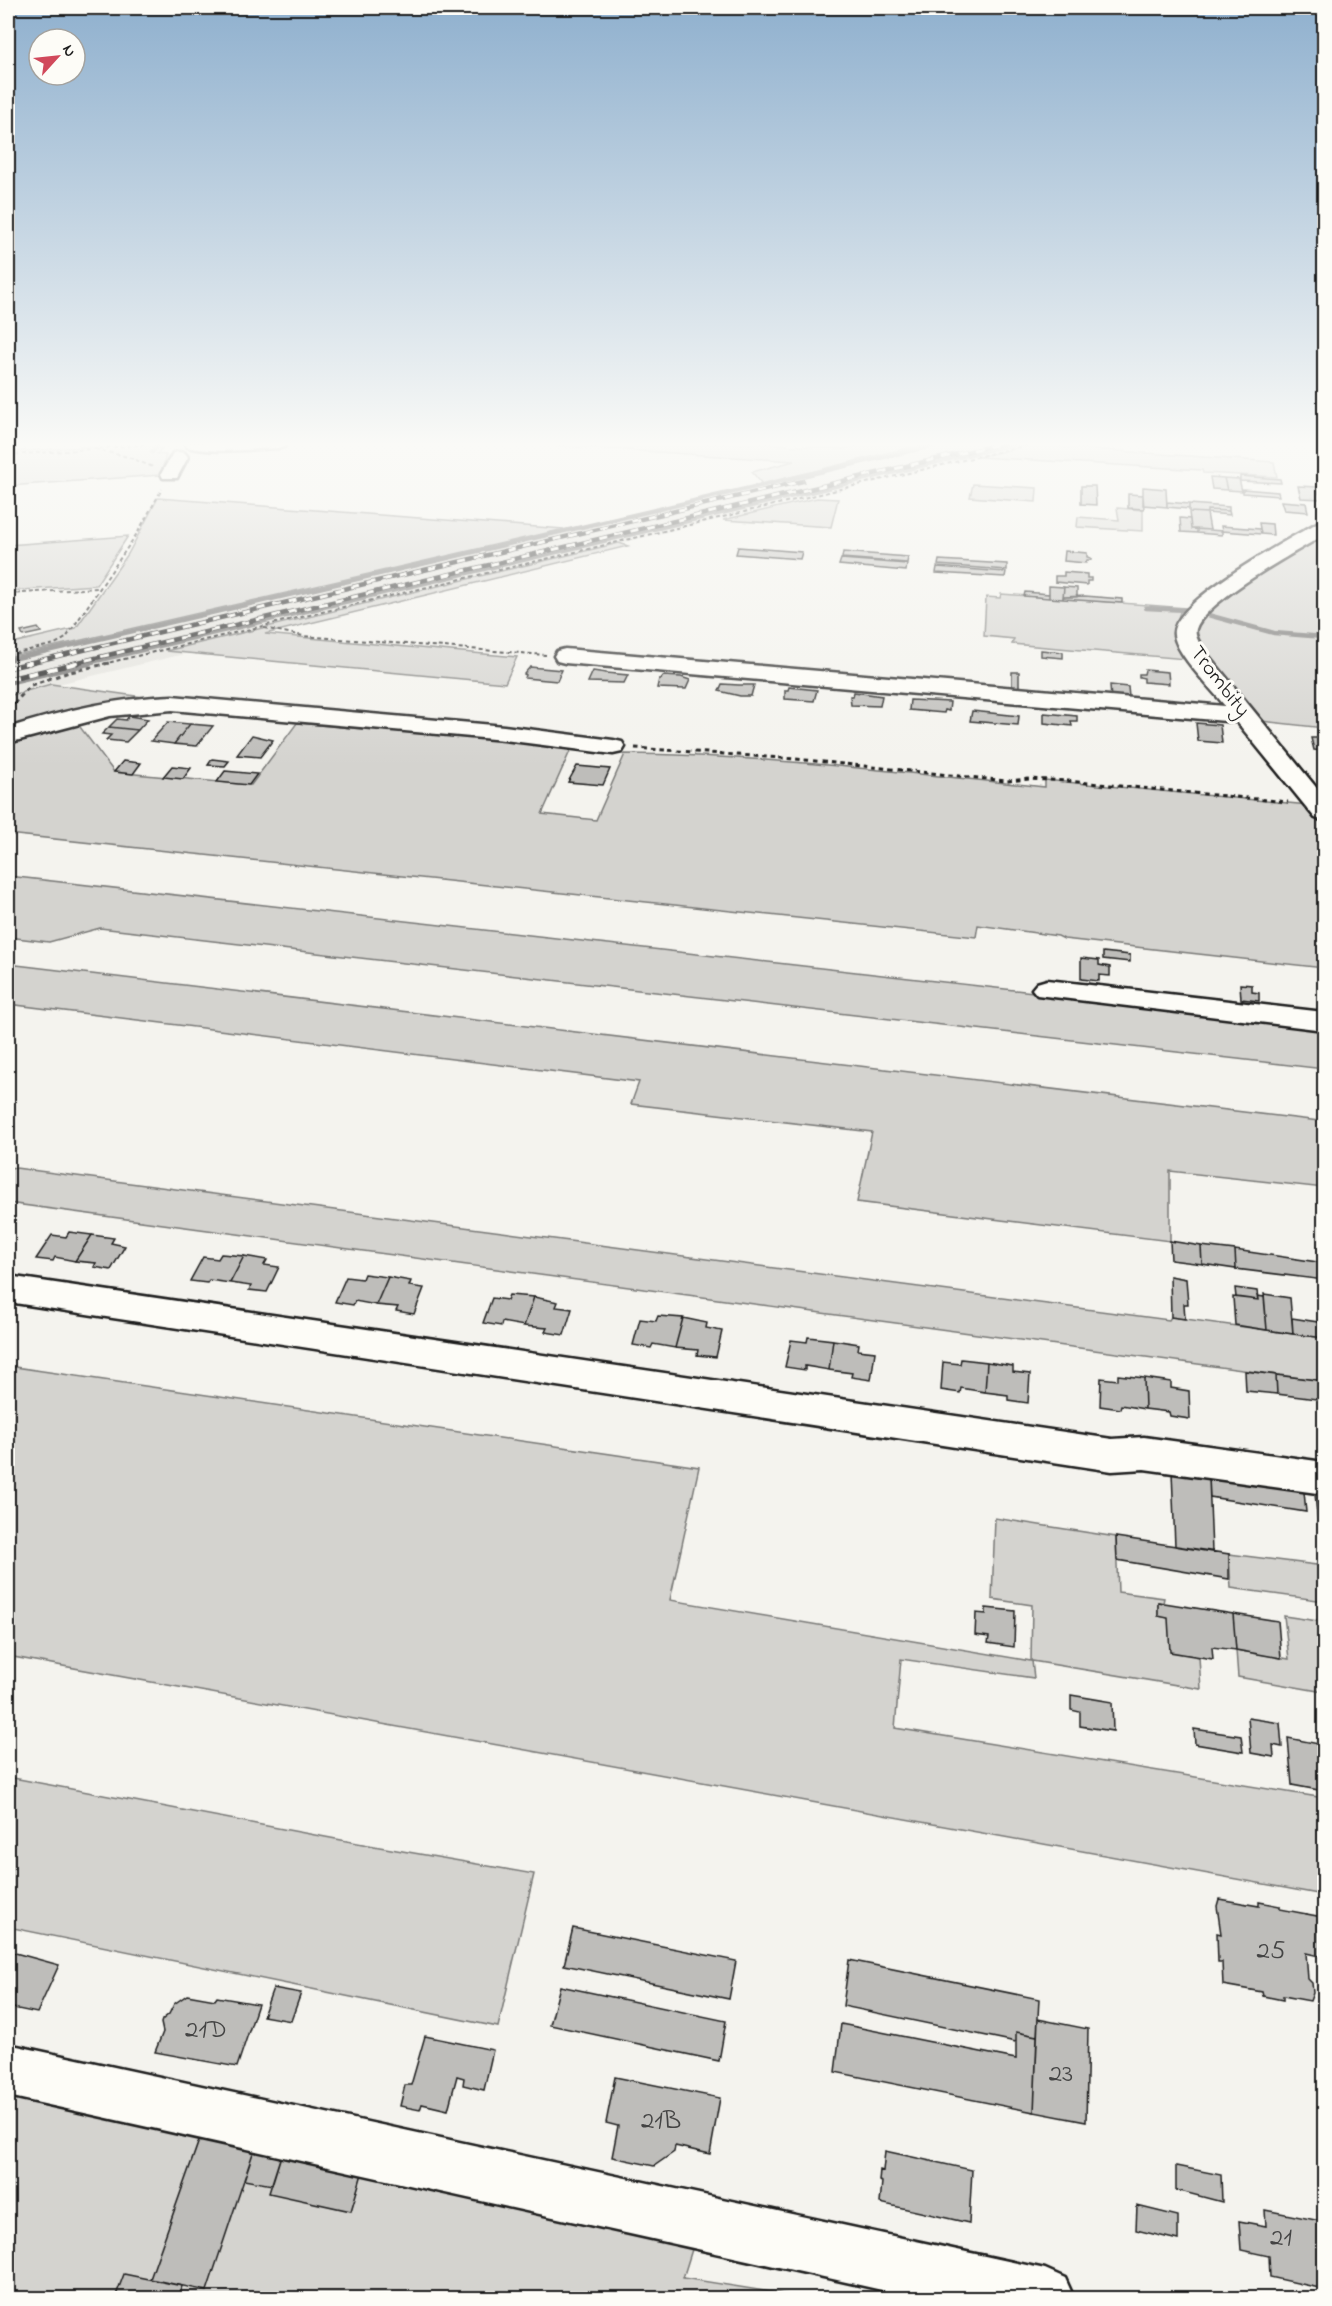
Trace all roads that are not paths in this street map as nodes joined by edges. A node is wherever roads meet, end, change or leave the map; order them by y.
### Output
1 (1286, 551) edge
2 (565, 656) road end
3 (1244, 715) junction
4 (8, 735) edge
5 (613, 747) road end
6 (1321, 808) edge
7 (1047, 989) dead end
8 (1324, 1021) edge
9 (8, 1289) edge
10 (1324, 1478) edge
11 (8, 2070) edge
12 (1045, 2298) edge

1 - 3 street, Trombity
2 - 3 street
3 - 6 street, Trombity
4 - 5 street
7 - 8 street
9 - 10 street
11 - 12 street

